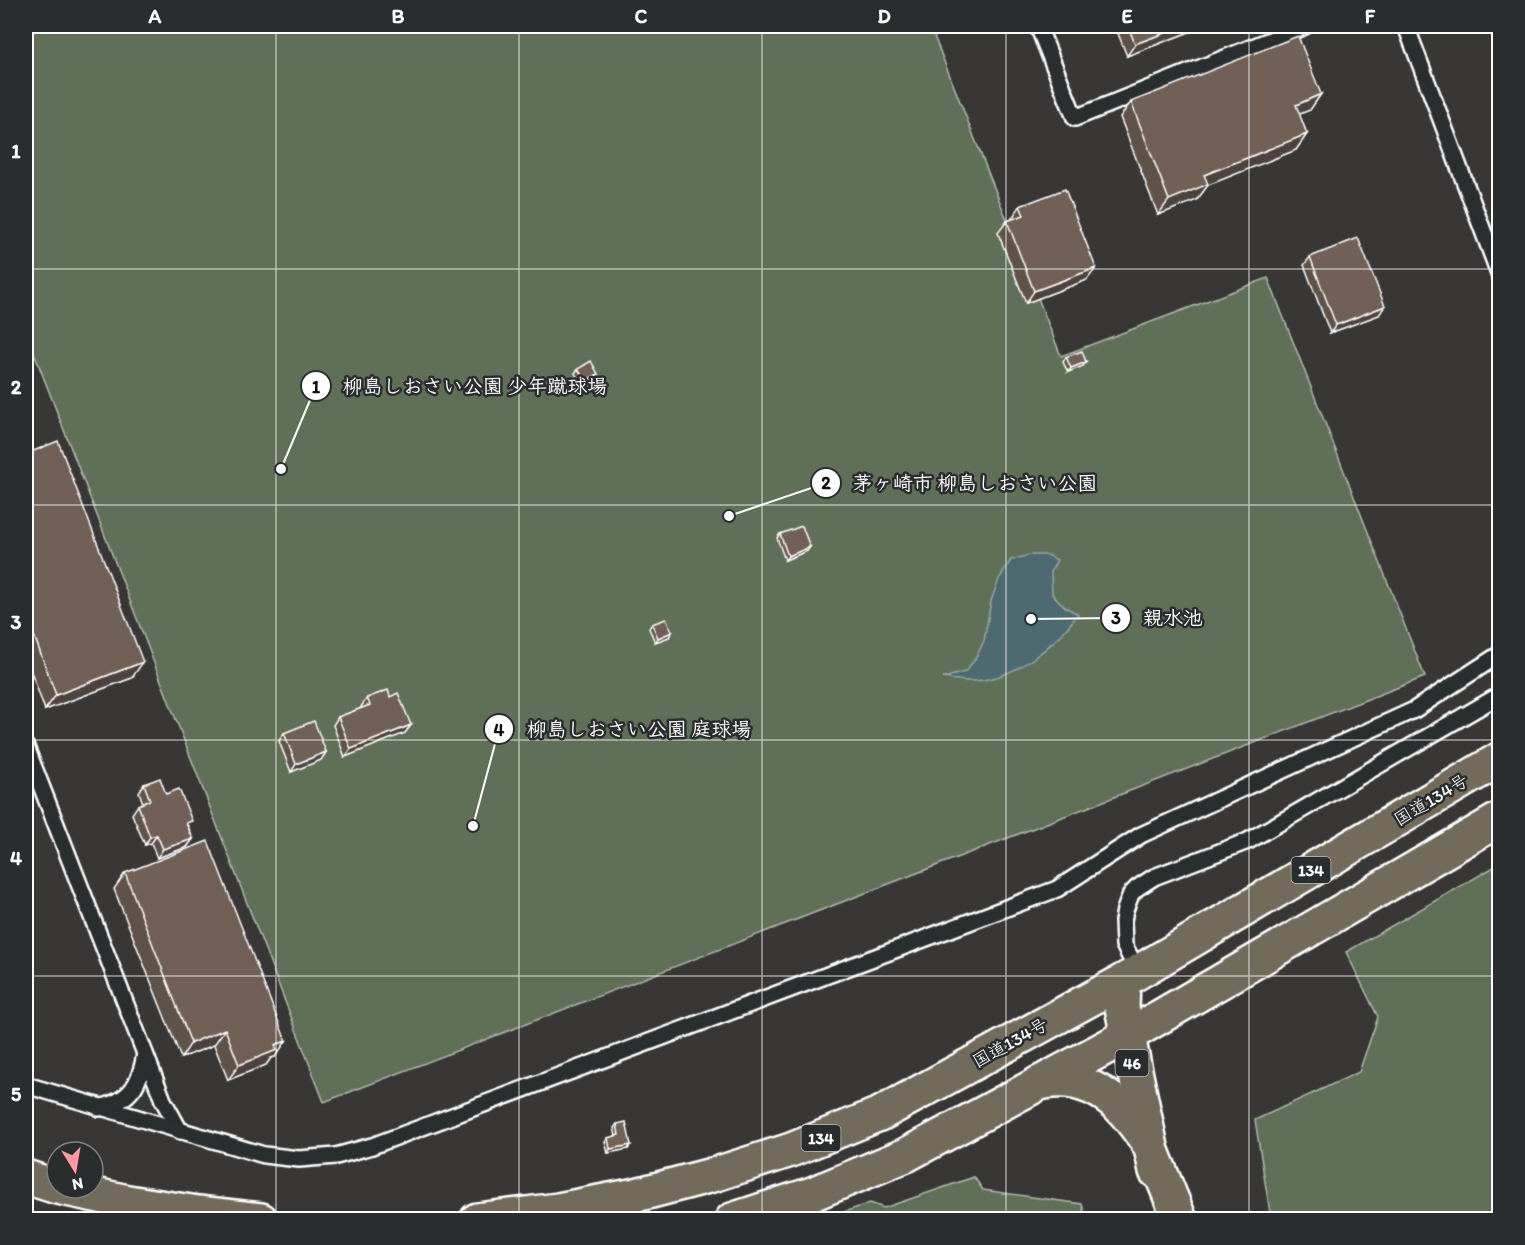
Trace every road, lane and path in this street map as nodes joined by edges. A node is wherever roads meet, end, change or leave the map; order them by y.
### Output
1 (1038, 26) edge
2 (1305, 26) edge
3 (1406, 26) edge
4 (1500, 276) edge
5 (1500, 654) edge
6 (1500, 695) edge
7 (26, 747) edge
8 (1500, 759) edge
9 (1500, 819) edge
10 (1131, 977) junction
11 (1127, 1036) junction
12 (145, 1054) junction
13 (1040, 1083) junction
14 (26, 1086) edge
15 (99, 1107) junction
16 (180, 1131) junction
17 (1149, 1144) junction
18 (26, 1178) edge
19 (45, 1184) edge
20 (105, 1197) edge
21 (261, 1220) edge
22 (477, 1220) edge
23 (732, 1220) edge
24 (1167, 1220) edge
25 (1180, 1220) edge

1 - 2 lane
3 - 4 lane
5 - 16 lane
6 - 10 lane
7 - 12 lane
8 - 10 main road, 国道134号 / 134
9 - 11 main road
10 - 11 main road, 46
10 - 22 main road, 国道134号 / 134
11 - 13 main road
11 - 17 main road, 46
12 - 15 lane
12 - 16 lane
13 - 17 main road, 46
13 - 23 main road
14 - 15 lane
15 - 16 lane
17 - 24 main road, 46
17 - 25 main road
18 - 19 main road
20 - 21 main road

